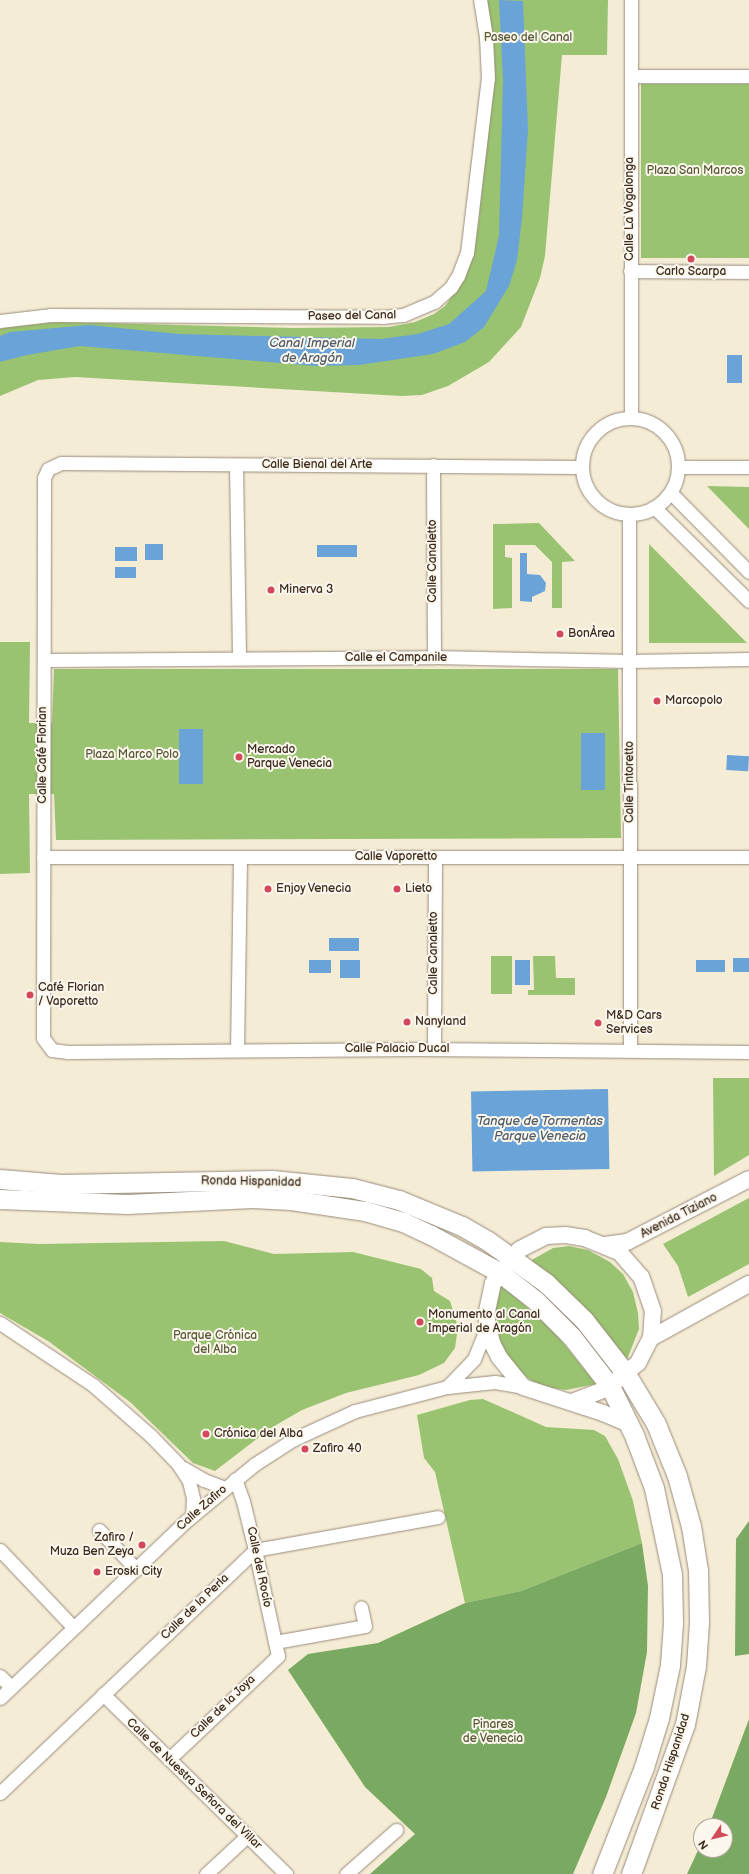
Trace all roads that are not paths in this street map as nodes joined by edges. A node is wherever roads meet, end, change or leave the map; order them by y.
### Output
1 (480, 0) edge
2 (631, 0) edge
3 (631, 76) junction
4 (749, 76) edge
5 (630, 271) junction
6 (749, 272) edge
7 (0, 320) edge
8 (631, 418) junction
9 (53, 465) joint
10 (236, 465) junction
11 (433, 465) junction
12 (749, 466) edge
13 (582, 467) junction
14 (679, 467) junction
15 (671, 493) junction
16 (655, 508) junction
17 (629, 515) junction
18 (749, 572) edge
19 (749, 601) edge
20 (434, 657) junction
21 (239, 658) junction
22 (44, 660) junction
23 (749, 660) edge
24 (630, 661) junction
25 (43, 857) junction
26 (240, 857) junction
27 (435, 857) junction
28 (630, 857) junction
29 (749, 857) edge
30 (47, 1046) joint
31 (434, 1049) junction
32 (237, 1050) junction
33 (630, 1050) junction
34 (749, 1052) edge
35 (749, 1179) edge
36 (0, 1180) edge
37 (0, 1199) edge
38 (605, 1245) junction
39 (511, 1258) junction
40 (499, 1272) junction
41 (749, 1284) edge
42 (0, 1323) edge
43 (487, 1326) junction
44 (651, 1338) junction
45 (626, 1374) junction
46 (610, 1386) junction
47 (447, 1387) junction
48 (523, 1387) junction
49 (572, 1402) junction
50 (629, 1424) junction
51 (178, 1464) junction
52 (235, 1479) junction
53 (225, 1488) junction
54 (192, 1516) junction
55 (438, 1517) dead end
56 (99, 1530) dead end
57 (0, 1550) edge
58 (255, 1550) junction
59 (136, 1568) junction
60 (361, 1607) dead end
61 (73, 1627) junction
62 (275, 1642) junction
63 (278, 1656) joint
64 (0, 1676) edge
65 (11, 1687) junction
66 (102, 1694) junction
67 (0, 1698) edge
68 (169, 1759) junction
69 (0, 1793) edge
70 (396, 1830) dead end
71 (247, 1836) junction
72 (206, 1874) edge
73 (286, 1874) edge
74 (346, 1874) edge
75 (602, 1874) edge
76 (631, 1874) edge

1 - 7 street, Paseo del Canal
2 - 3 street, Calle La Vogalonga
3 - 4 street
3 - 5 street, Calle La Vogalonga
5 - 6 street
5 - 8 street, Calle La Vogalonga
8 - 13 street
8 - 14 street
9 - 10 street, Calle Bienal del Arte
9 - 22 street, Calle Café Florian
10 - 11 street, Calle Bienal del Arte
10 - 21 street
11 - 13 street, Calle Bienal del Arte
11 - 20 street, Calle Canaletto
12 - 14 street
13 - 17 street
14 - 15 street
15 - 16 street
15 - 18 street
16 - 17 street
16 - 19 street
17 - 24 street, Calle Tintoretto
20 - 21 street, Calle el Campanile
20 - 24 street, Calle el Campanile
21 - 22 street, Calle el Campanile
22 - 25 street, Calle Café Florian
23 - 24 street, Calle el Campanile
24 - 28 street, Calle Tintoretto
25 - 26 street, Calle Vaporetto
25 - 30 street, Calle Café Florian
26 - 27 street, Calle Vaporetto
26 - 32 street
27 - 28 street, Calle Vaporetto
27 - 31 street, Calle Canaletto
28 - 29 street, Calle Vaporetto
28 - 33 street, Calle Tintoretto
30 - 32 street, Calle Palacio Ducal
31 - 32 street, Calle Palacio Ducal
31 - 33 street, Calle Palacio Ducal
33 - 34 street, Calle Palacio Ducal
35 - 38 main road, Avenida Tiziano
36 - 39 highway, Ronda Hispanidad
37 - 40 highway, Ronda Hispanidad
38 - 39 main road
38 - 44 main road
39 - 40 main road
39 - 45 highway, Ronda Hispanidad
40 - 43 main road
40 - 46 highway, Ronda Hispanidad
41 - 44 main road
42 - 51 street
43 - 47 street
43 - 48 main road
44 - 45 main road
45 - 46 main road
45 - 76 highway, Ronda Hispanidad
46 - 49 main road
46 - 50 highway, Ronda Hispanidad
47 - 48 street, Calle Zafiro
47 - 52 street, Calle Zafiro
48 - 49 main road
49 - 50 main road
50 - 75 highway, Ronda Hispanidad
51 - 53 street
51 - 54 street
52 - 53 street, Calle Zafiro
52 - 58 street, Calle del Rocío
53 - 54 street, Calle Zafiro
54 - 59 street, Calle Zafiro
55 - 58 street
56 - 59 street
57 - 61 street
58 - 62 street, Calle del Rocío
58 - 66 street, Calle de la Perla
59 - 61 street, Calle Zafiro
60 - 62 street
61 - 65 street, Calle Zafiro
62 - 63 street, Calle del Rocío
63 - 68 street, Calle de la Joya
64 - 65 street
65 - 67 street, Calle Zafiro
66 - 68 street, Calle de Nuestra Señora del Villar
66 - 69 street, Calle de la Perla
68 - 71 street, Calle de Nuestra Señora del Villar
70 - 74 street
71 - 72 street
71 - 73 street, Calle de Nuestra Señora del Villar

